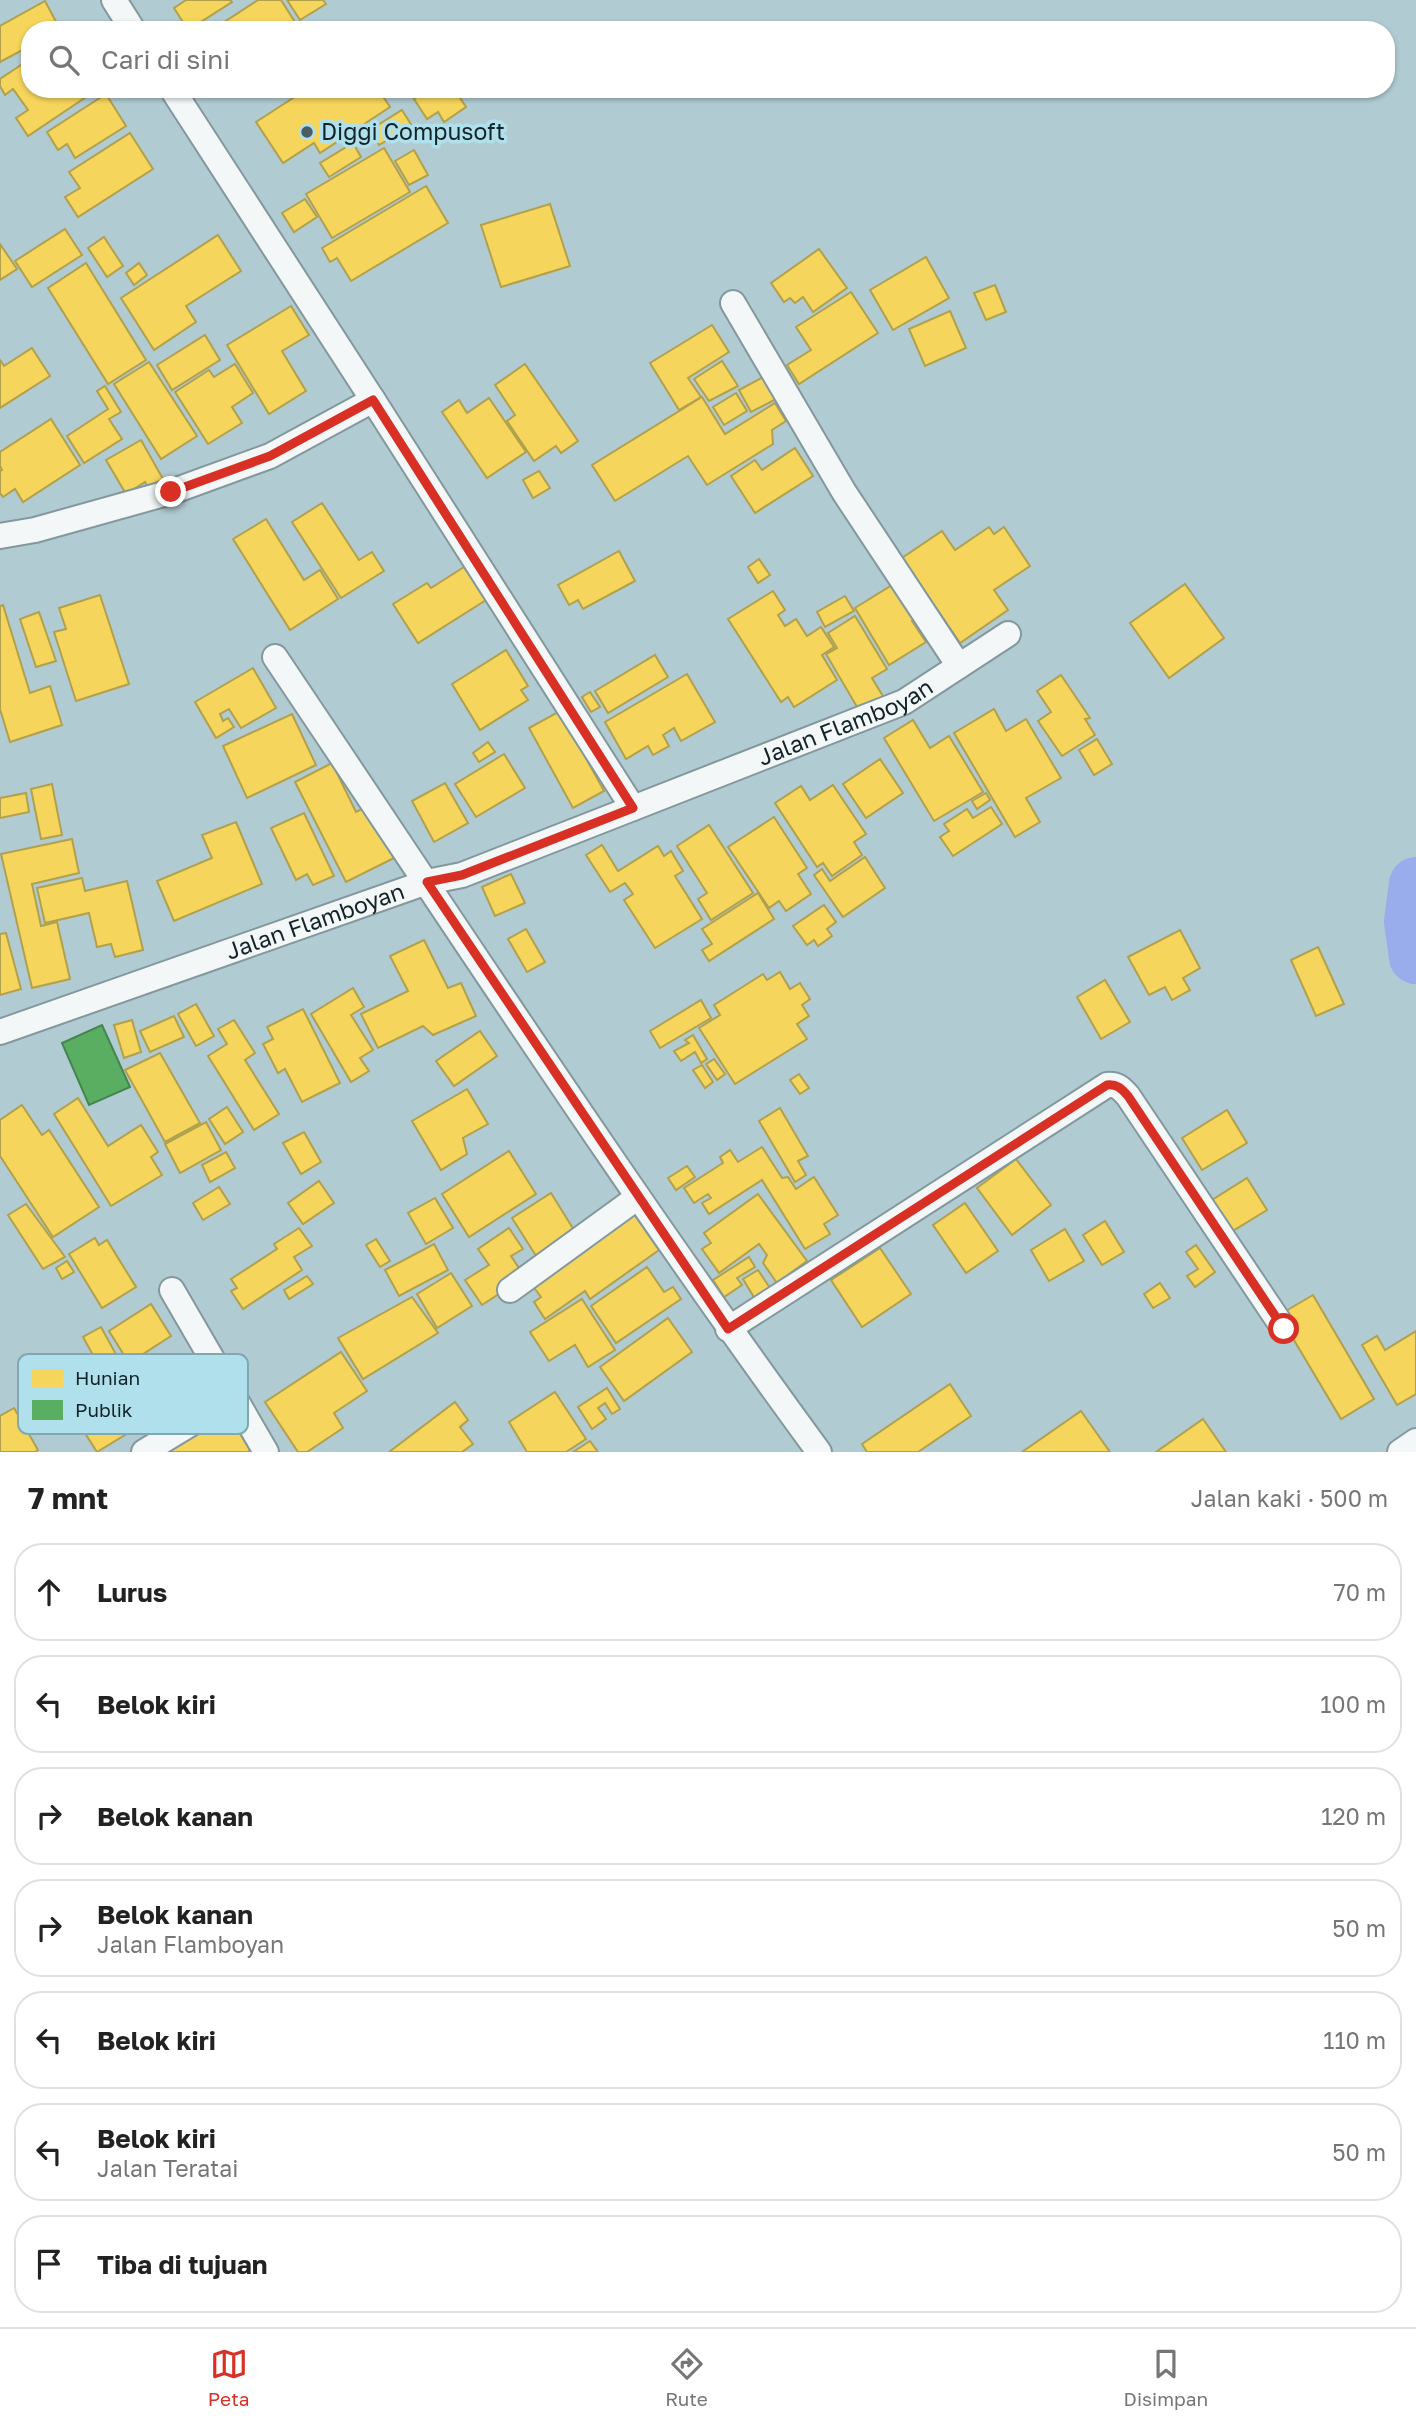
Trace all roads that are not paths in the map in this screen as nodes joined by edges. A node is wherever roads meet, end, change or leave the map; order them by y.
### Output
1 (114, 0) edge
2 (127, 21) edge
3 (178, 98) edge
4 (733, 303) dead end
5 (373, 400) junction
6 (0, 536) edge
7 (1007, 634) dead end
8 (275, 657) dead end
9 (959, 666) junction
10 (633, 808) junction
11 (427, 882) junction
12 (0, 1032) edge
13 (638, 1197) junction
14 (172, 1290) dead end
15 (510, 1290) dead end
16 (728, 1329) junction
17 (1284, 1329) dead end
18 (208, 1354) edge
19 (248, 1423) edge
20 (174, 1434) edge
21 (1416, 1441) edge
22 (144, 1452) edge
23 (265, 1452) edge
24 (819, 1452) edge
25 (1400, 1452) edge

1 - 2 street
3 - 5 street
4 - 9 street
5 - 6 street
5 - 10 street
7 - 9 street, Jalan Flamboyan
8 - 11 street
9 - 10 street, Jalan Flamboyan
10 - 11 street, Jalan Flamboyan
11 - 12 street, Jalan Flamboyan
11 - 13 street
13 - 15 street
13 - 16 street
14 - 18 street
16 - 17 street
16 - 24 street
19 - 23 street
20 - 22 street
21 - 25 street

